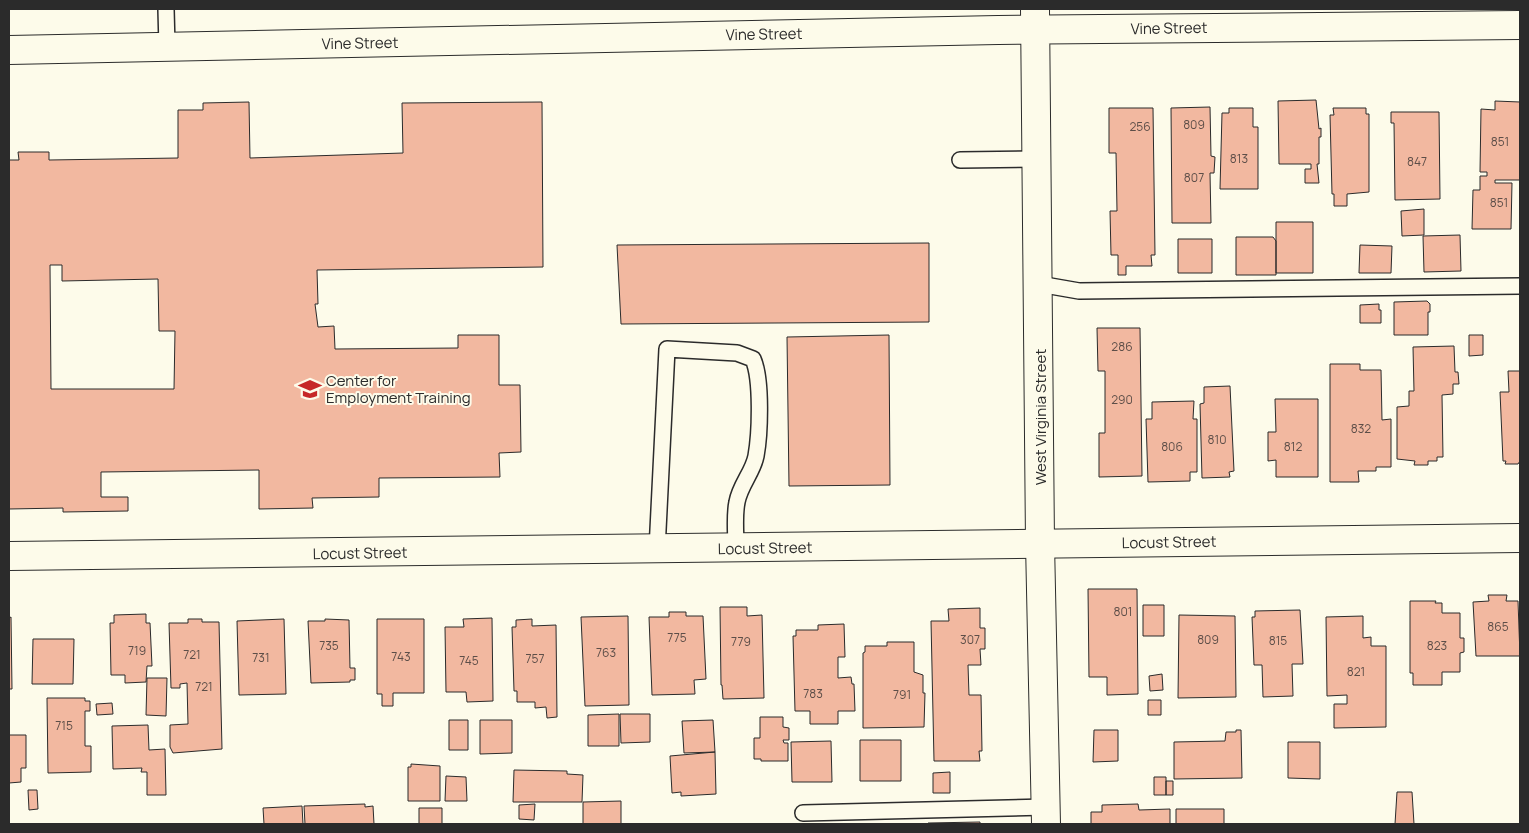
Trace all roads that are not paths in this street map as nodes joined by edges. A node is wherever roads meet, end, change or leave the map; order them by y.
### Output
1 (166, 9) edge
2 (1035, 19) edge
3 (1520, 25) edge
4 (167, 47) junction
5 (9, 50) edge
6 (1037, 159) junction
7 (960, 160) dead end
8 (1039, 284) junction
9 (1520, 286) edge
10 (1520, 538) edge
11 (1040, 544) junction
12 (736, 548) junction
13 (657, 550) junction
14 (9, 556) edge
15 (803, 813) dead end
16 (1046, 816) edge

1 - 4 lane
2 - 3 street, Vine Street
2 - 4 street, Vine Street
2 - 6 street, West Virginia Street
4 - 5 street, Vine Street
6 - 7 lane
6 - 8 street, West Virginia Street
8 - 9 lane
8 - 11 street, West Virginia Street
10 - 11 street, Locust Street
11 - 12 street, Locust Street
11 - 16 street, West Virginia Street
12 - 13 street, Locust Street
12 - 13 lane
13 - 14 street, Locust Street
15 - 16 lane

